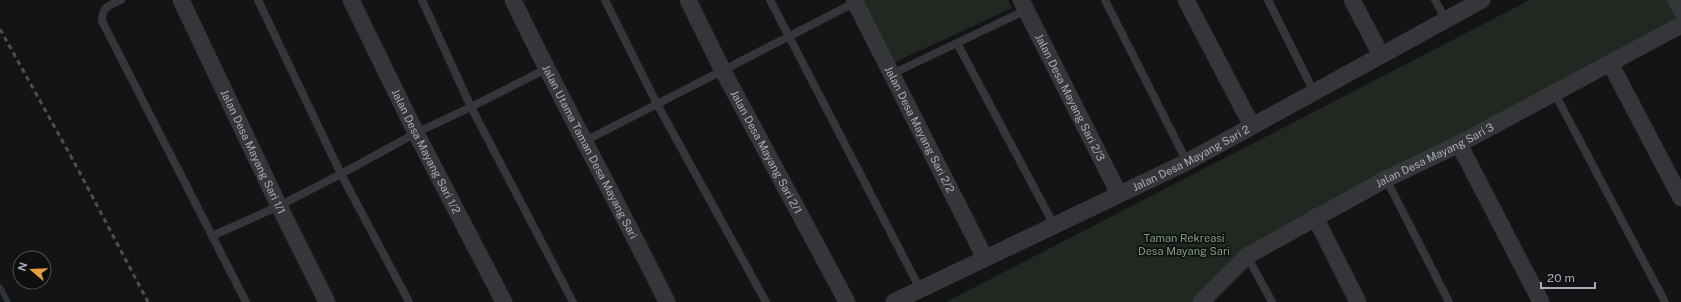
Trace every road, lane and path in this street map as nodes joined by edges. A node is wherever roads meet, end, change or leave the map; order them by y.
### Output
1 (121, 0) edge
2 (182, 0) edge
3 (258, 0) edge
4 (351, 0) edge
5 (422, 0) edge
6 (513, 0) edge
7 (605, 0) edge
8 (688, 0) edge
9 (770, 0) edge
10 (1105, 0) edge
11 (1186, 0) edge
12 (1268, 0) edge
13 (1352, 0) edge
14 (1435, 0) edge
15 (1482, 0) edge
16 (1676, 0) edge
17 (855, 1) edge
18 (1024, 5) edge
19 (1446, 20) junction
20 (1681, 23) edge
21 (788, 37) junction
22 (957, 43) junction
23 (1381, 56) junction
24 (1610, 63) junction
25 (546, 69) junction
26 (723, 71) junction
27 (892, 74) junction
28 (1314, 92) junction
29 (1554, 92) junction
30 (657, 104) junction
31 (471, 107) junction
32 (1252, 126) junction
33 (416, 133) junction
34 (585, 141) junction
35 (1459, 144) junction
36 (1187, 162) junction
37 (341, 174) junction
38 (1386, 179) junction
39 (1119, 194) junction
40 (1681, 198) edge
41 (279, 206) junction
42 (1315, 217) junction
43 (1054, 225) junction
44 (212, 236) junction
45 (1248, 256) junction
46 (985, 258) junction
47 (920, 289) junction
48 (246, 302) edge
49 (327, 302) edge
50 (409, 302) edge
51 (504, 302) edge
52 (573, 302) edge
53 (667, 302) edge
54 (766, 302) edge
55 (847, 302) edge
56 (894, 302) edge
57 (1201, 302) edge
58 (1272, 302) edge
59 (1358, 302) edge
60 (1449, 302) edge
61 (1540, 302) edge
62 (1665, 302) edge

1 - 44 lane
2 - 41 street, Jalan Desa Mayang Sari 1/1
3 - 37 lane
4 - 33 street, Jalan Desa Mayang Sari 1/2
5 - 31 lane
6 - 25 street, Jalan Utama Taman Desa Mayang Sari
7 - 30 lane
8 - 26 street, Jalan Desa Mayang Sari 2/1
9 - 21 lane
10 - 36 lane
11 - 32 street
12 - 28 lane
13 - 23 street
14 - 19 lane
15 - 19 street, Jalan Desa Mayang Sari 2
16 - 20 street
17 - 21 lane
17 - 27 street, Jalan Desa Mayang Sari 2/2
18 - 22 lane
18 - 39 street, Jalan Desa Mayang Sari 2/3
19 - 23 street, Jalan Desa Mayang Sari 2
20 - 24 street, Jalan Desa Mayang Sari 3
21 - 26 lane
21 - 47 lane
22 - 27 lane
22 - 43 lane
23 - 28 street, Jalan Desa Mayang Sari 2
24 - 29 street, Jalan Desa Mayang Sari 3
24 - 40 street
25 - 31 lane
25 - 34 street, Jalan Utama Taman Desa Mayang Sari
26 - 30 lane
26 - 55 street, Jalan Desa Mayang Sari 2/1
27 - 46 street, Jalan Desa Mayang Sari 2/2
28 - 32 street, Jalan Desa Mayang Sari 2
29 - 35 street, Jalan Desa Mayang Sari 3
29 - 62 lane
30 - 34 lane
30 - 54 lane
31 - 33 lane
31 - 52 lane
32 - 36 street, Jalan Desa Mayang Sari 2
33 - 37 lane
33 - 51 street, Jalan Desa Mayang Sari 1/2
34 - 53 street, Jalan Utama Taman Desa Mayang Sari
35 - 38 street, Jalan Desa Mayang Sari 3
35 - 61 street
36 - 39 street, Jalan Desa Mayang Sari 2
37 - 41 lane
37 - 50 lane
38 - 42 street, Jalan Desa Mayang Sari 3
38 - 60 lane
39 - 43 street, Jalan Desa Mayang Sari 2
41 - 44 lane
41 - 49 street, Jalan Desa Mayang Sari 1/1
42 - 45 street, Jalan Desa Mayang Sari 3
42 - 59 street
43 - 46 street, Jalan Desa Mayang Sari 2
44 - 48 lane
45 - 57 street, Jalan Desa Mayang Sari 3
45 - 58 lane
46 - 47 street, Jalan Desa Mayang Sari 2
47 - 56 street, Jalan Desa Mayang Sari 2

